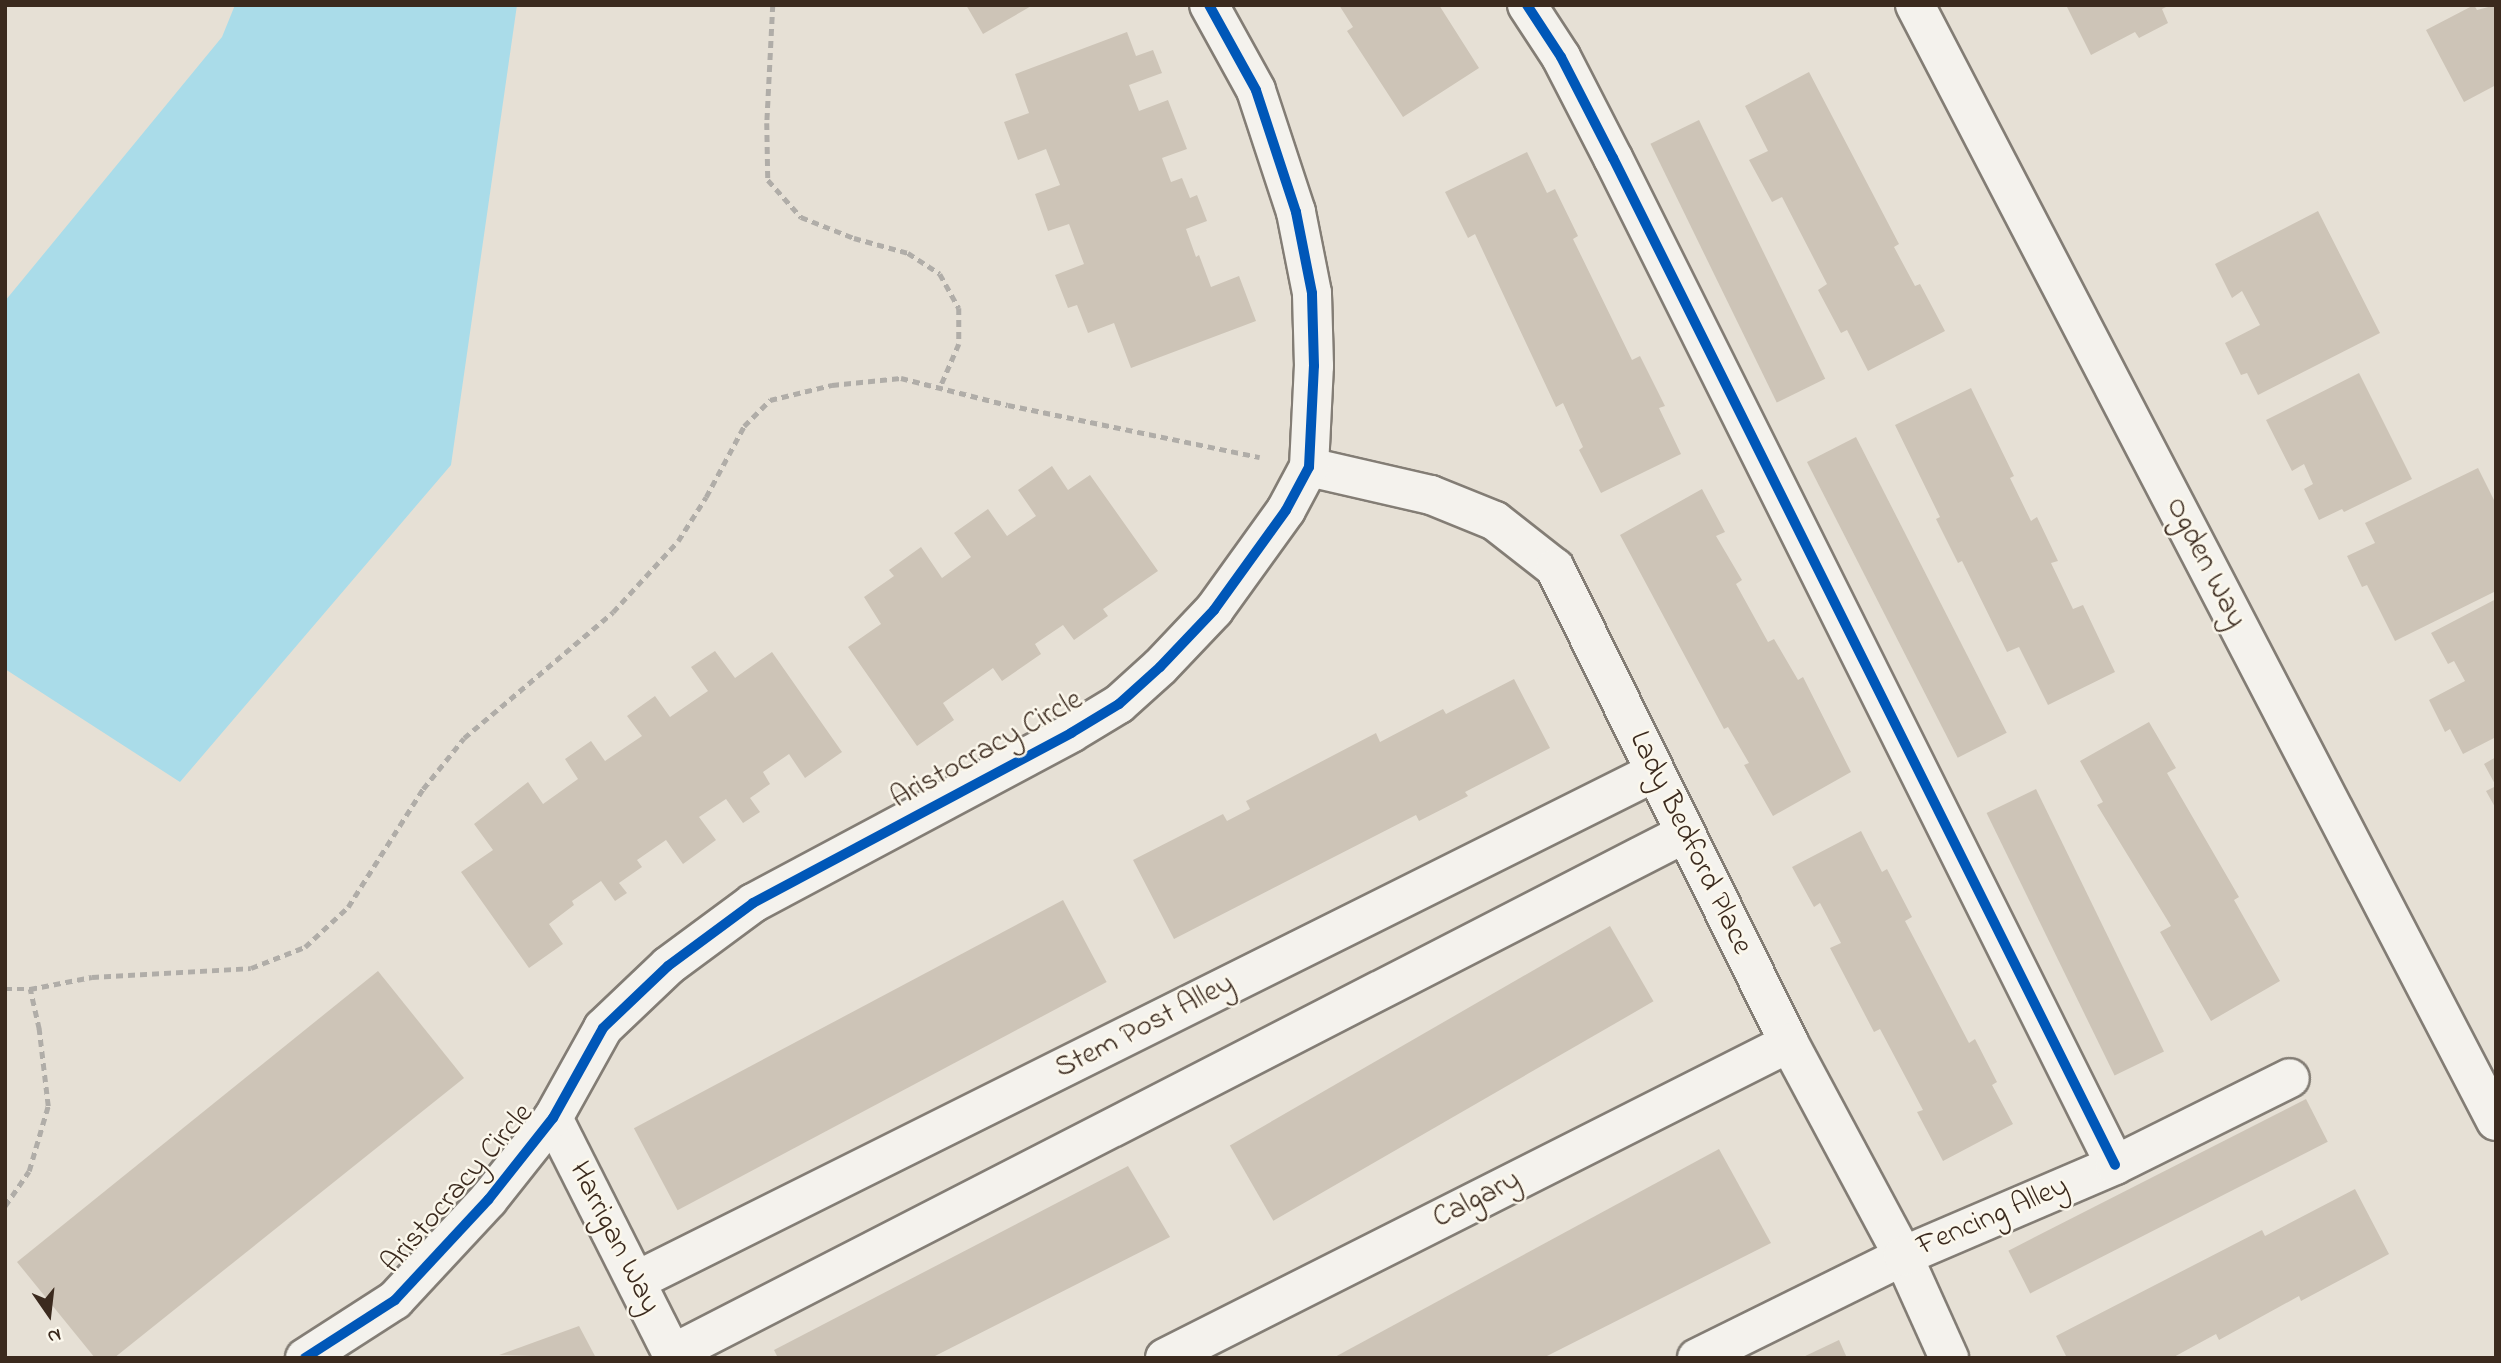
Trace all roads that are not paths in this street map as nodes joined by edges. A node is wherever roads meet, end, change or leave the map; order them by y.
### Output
1 (1209, 5) edge
2 (1527, 5) edge
3 (1915, 5) edge
4 (1309, 467) junction
5 (1655, 772) junction
6 (1684, 834) junction
7 (1789, 1043) junction
8 (2290, 1078) dead end
9 (553, 1118) junction
10 (2496, 1121) edge
11 (2115, 1165) junction
12 (1903, 1255) junction
13 (636, 1281) junction
14 (355, 1344) edge
15 (673, 1356) edge
16 (305, 1358) edge
17 (1165, 1358) edge
18 (1697, 1358) edge
19 (1949, 1358) edge

1 - 4 street, Aristocracy Circle
2 - 11 street
3 - 10 street, Ogden Way
4 - 5 street, Lady Bedford Place
4 - 9 street, Aristocracy Circle
5 - 6 street, Lady Bedford Place
5 - 13 street, Stem Post Alley
6 - 7 street, Lady Bedford Place
6 - 15 street
7 - 12 street, Lady Bedford Place
7 - 17 street, Calgary
8 - 11 street, Fencing Alley
9 - 13 street, Harrigan Way
9 - 14 street, Aristocracy Circle
11 - 12 street, Fencing Alley
12 - 18 street, Fencing Alley
12 - 19 street, Lady Bedford Place
13 - 15 street, Harrigan Way
14 - 16 street, Aristocracy Circle

